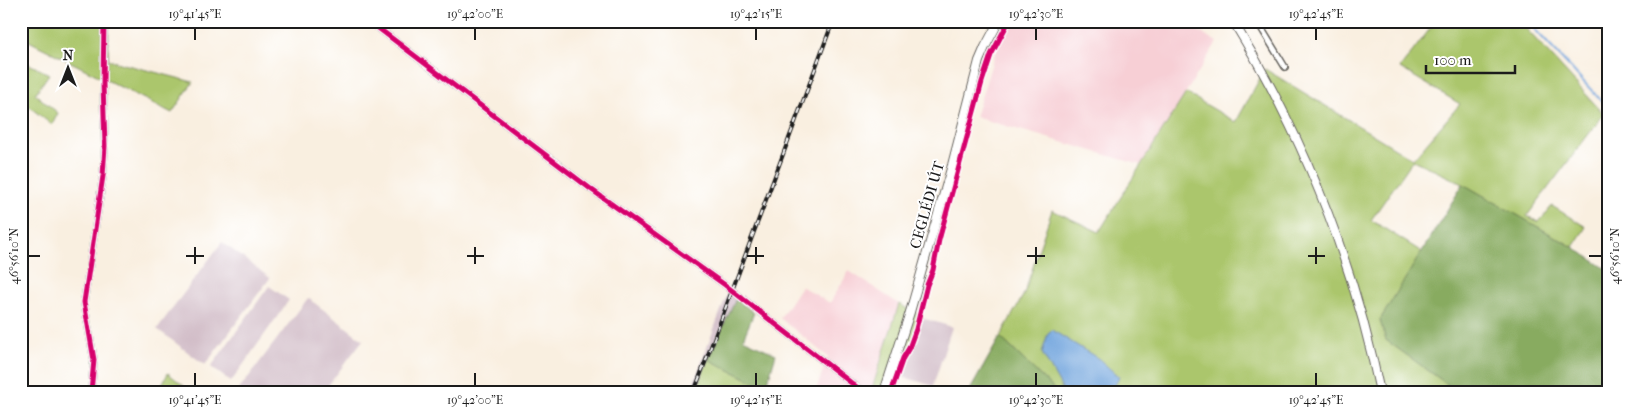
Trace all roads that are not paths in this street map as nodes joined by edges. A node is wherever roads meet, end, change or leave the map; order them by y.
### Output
1 (104, 21) edge
2 (369, 21) edge
3 (1232, 21) edge
4 (1257, 21) edge
5 (998, 23) edge
6 (1285, 67) dead end
7 (91, 392) edge
8 (863, 392) edge
9 (884, 392) edge
10 (1380, 392) edge

1 - 7 street
2 - 8 street
3 - 10 main road
4 - 6 street
5 - 9 main road, CEGLÉDI ÚT

